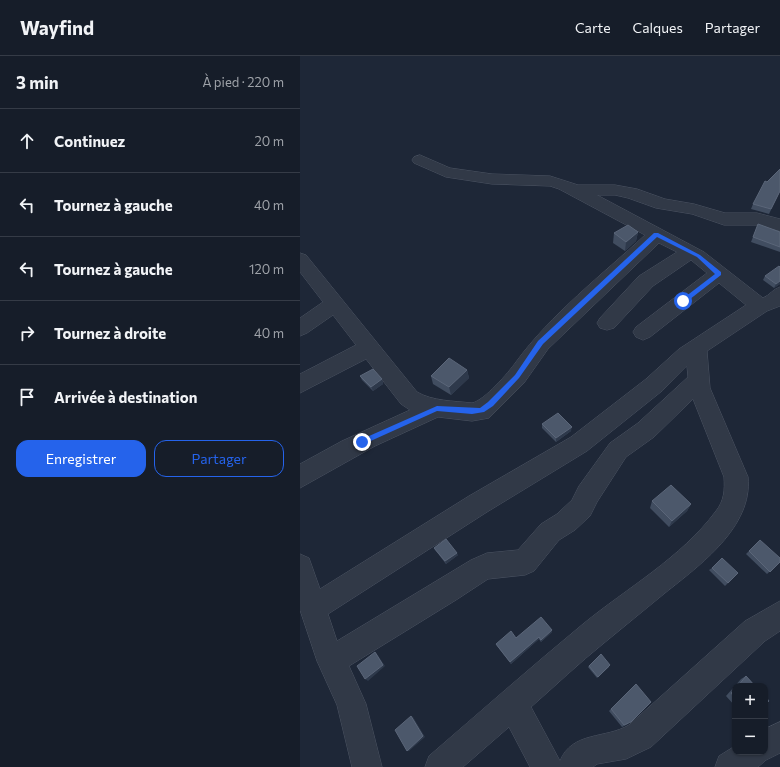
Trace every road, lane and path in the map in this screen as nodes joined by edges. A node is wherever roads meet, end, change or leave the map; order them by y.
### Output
1 (420, 160) dead end
2 (577, 190) junction
3 (780, 224) edge
4 (656, 235) junction
5 (690, 252) junction
6 (300, 259) edge
7 (719, 274) junction
8 (773, 301) edge
9 (335, 304) junction
10 (607, 323) dead end
11 (300, 328) edge
12 (643, 332) dead end
13 (369, 348) junction
14 (697, 348) junction
15 (698, 381) junction
16 (300, 384) edge
17 (437, 408) junction
18 (300, 477) edge
19 (300, 566) edge
20 (314, 608) junction
21 (780, 615) edge
22 (331, 661) junction
23 (512, 704) junction
24 (780, 737) edge
25 (768, 743) edge
26 (749, 755) edge
27 (367, 767) edge
28 (440, 767) edge
29 (547, 767) edge
30 (573, 767) edge
31 (730, 767) edge

1 - 2 street
2 - 3 street
2 - 4 street
4 - 5 street
4 - 17 street
5 - 7 street
5 - 10 street
6 - 9 street
7 - 8 street
7 - 12 street
8 - 14 street
9 - 11 street
9 - 13 street
13 - 16 street
13 - 17 street
14 - 15 street
14 - 20 street
15 - 22 street
15 - 23 street
17 - 18 street
19 - 20 street
20 - 22 street
21 - 30 street
22 - 27 street
23 - 28 street
23 - 29 street
24 - 25 street
26 - 31 street

